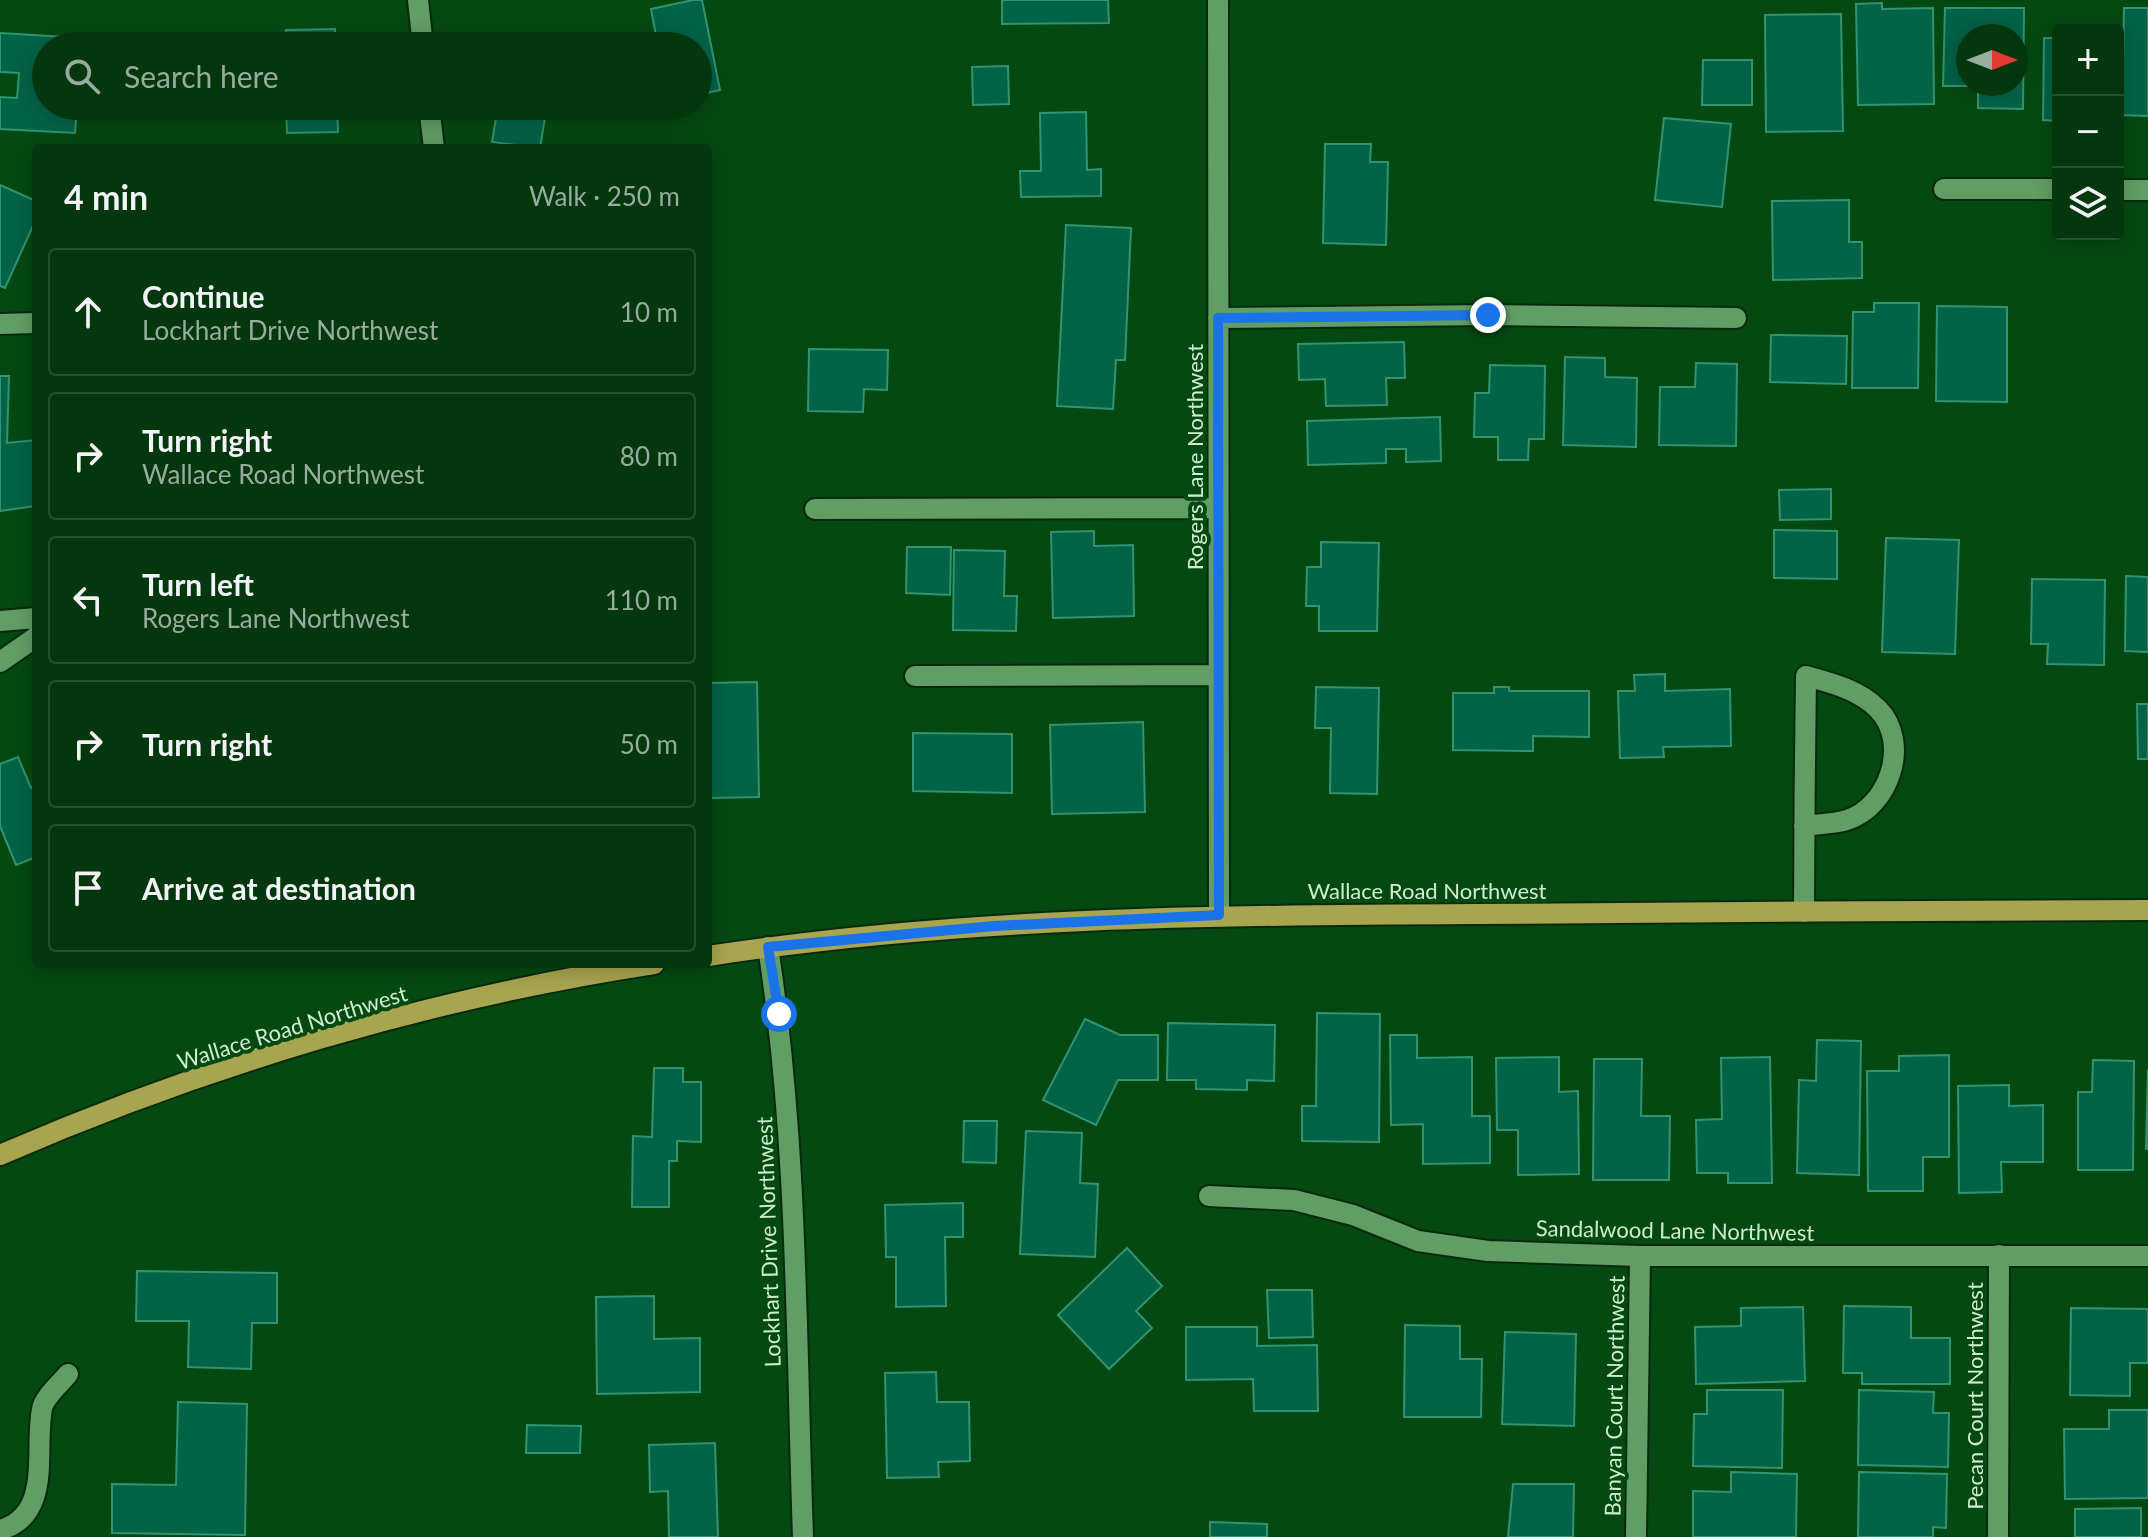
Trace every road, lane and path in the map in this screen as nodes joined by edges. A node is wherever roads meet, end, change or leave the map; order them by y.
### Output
1 (418, 0) edge
2 (1218, 0) edge
3 (421, 32) edge
4 (431, 120) edge
5 (434, 144) edge
6 (1944, 189) dead end
7 (2052, 189) edge
8 (2124, 190) edge
9 (2148, 190) edge
10 (1218, 318) junction
11 (1736, 318) dead end
12 (32, 323) edge
13 (0, 324) edge
14 (1218, 508) junction
15 (815, 509) dead end
16 (32, 618) edge
17 (0, 621) edge
18 (32, 640) edge
19 (0, 662) edge
20 (1218, 675) junction
21 (915, 676) dead end
22 (1804, 826) junction
23 (2148, 910) edge
24 (1804, 912) junction
25 (1219, 915) junction
26 (768, 947) junction
27 (712, 955) edge
28 (631, 968) edge
29 (0, 1155) edge
30 (1209, 1196) dead end
31 (1999, 1255) junction
32 (1640, 1256) junction
33 (2148, 1256) edge
34 (68, 1374) dead end
35 (0, 1530) edge
36 (803, 1537) edge
37 (1636, 1537) edge
38 (1998, 1537) edge

1 - 3 street
2 - 10 street, Rogers Lane Northwest
4 - 5 street
6 - 7 street
8 - 9 street
10 - 11 street
10 - 14 street, Rogers Lane Northwest
12 - 13 street
14 - 15 street
14 - 20 street, Rogers Lane Northwest
16 - 17 street
18 - 19 street
20 - 21 street
20 - 25 street, Rogers Lane Northwest
22 - 22 street
22 - 24 street
23 - 24 main road, Wallace Road Northwest
24 - 25 main road, Wallace Road Northwest
25 - 26 main road, Wallace Road Northwest
26 - 27 main road, Wallace Road Northwest
26 - 36 street, Lockhart Drive Northwest
28 - 29 main road, Wallace Road Northwest
30 - 32 street, Sandalwood Lane Northwest
31 - 32 street, Sandalwood Lane Northwest
31 - 33 street, Sandalwood Lane Northwest
31 - 38 street, Pecan Court Northwest
32 - 37 street, Banyan Court Northwest
34 - 35 street

